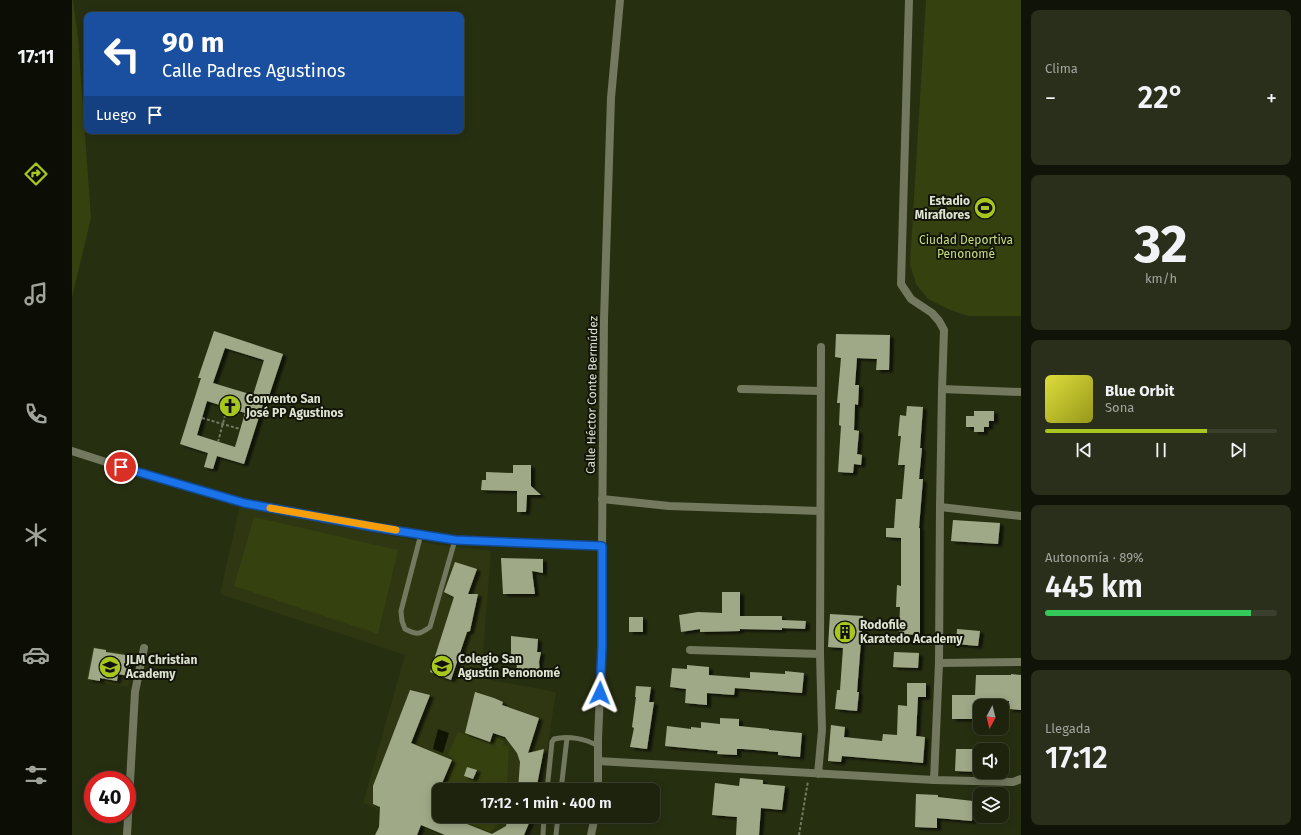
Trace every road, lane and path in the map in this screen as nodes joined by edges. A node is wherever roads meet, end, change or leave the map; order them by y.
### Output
1 (620, 0) edge
2 (909, 0) edge
3 (821, 347) dead end
4 (942, 389) junction
5 (741, 390) dead end
6 (821, 391) junction
7 (1021, 392) edge
8 (227, 408) dead end
9 (202, 418) dead end
10 (223, 424) junction
11 (240, 429) dead end
12 (218, 442) dead end
13 (72, 451) edge
14 (602, 499) junction
15 (940, 507) junction
16 (820, 511) junction
17 (1021, 516) edge
18 (421, 534) junction
19 (455, 540) junction
20 (602, 546) junction
21 (144, 648) dead end
22 (690, 650) dead end
23 (820, 654) junction
24 (1021, 662) edge
25 (938, 663) junction
26 (567, 738) junction
27 (598, 746) junction
28 (598, 761) junction
29 (810, 774) junction
30 (818, 774) junction
31 (1021, 779) edge
32 (934, 780) junction
33 (548, 783) edge
34 (562, 783) edge
35 (598, 783) edge
36 (544, 823) edge
37 (557, 823) edge
38 (594, 823) edge
39 (127, 835) edge
40 (543, 835) edge
41 (556, 835) edge
42 (591, 835) edge
43 (799, 835) edge

1 - 14 street, Calle Héctor Conte Bermúdez
2 - 4 street
3 - 6 street
4 - 7 street
4 - 15 street
5 - 6 street
6 - 16 street
8 - 10 path
9 - 10 path
10 - 11 path
10 - 12 path
13 - 18 street
14 - 16 street
14 - 20 street, Calle Héctor Conte Bermúdez
15 - 17 street
15 - 25 street
16 - 23 street
18 - 19 street
18 - 19 lane
19 - 20 street
20 - 27 street, Calle Héctor Conte Bermúdez
21 - 39 street
22 - 23 street
23 - 30 street
24 - 25 street
25 - 32 street
26 - 27 lane
26 - 33 lane
26 - 34 lane
27 - 28 street, Calle Héctor Conte Bermúdez
28 - 29 street
28 - 35 street, Calle Héctor Conte Bermúdez
29 - 30 street
29 - 43 path
30 - 32 street
31 - 32 street
36 - 40 lane
37 - 41 lane
38 - 42 street

